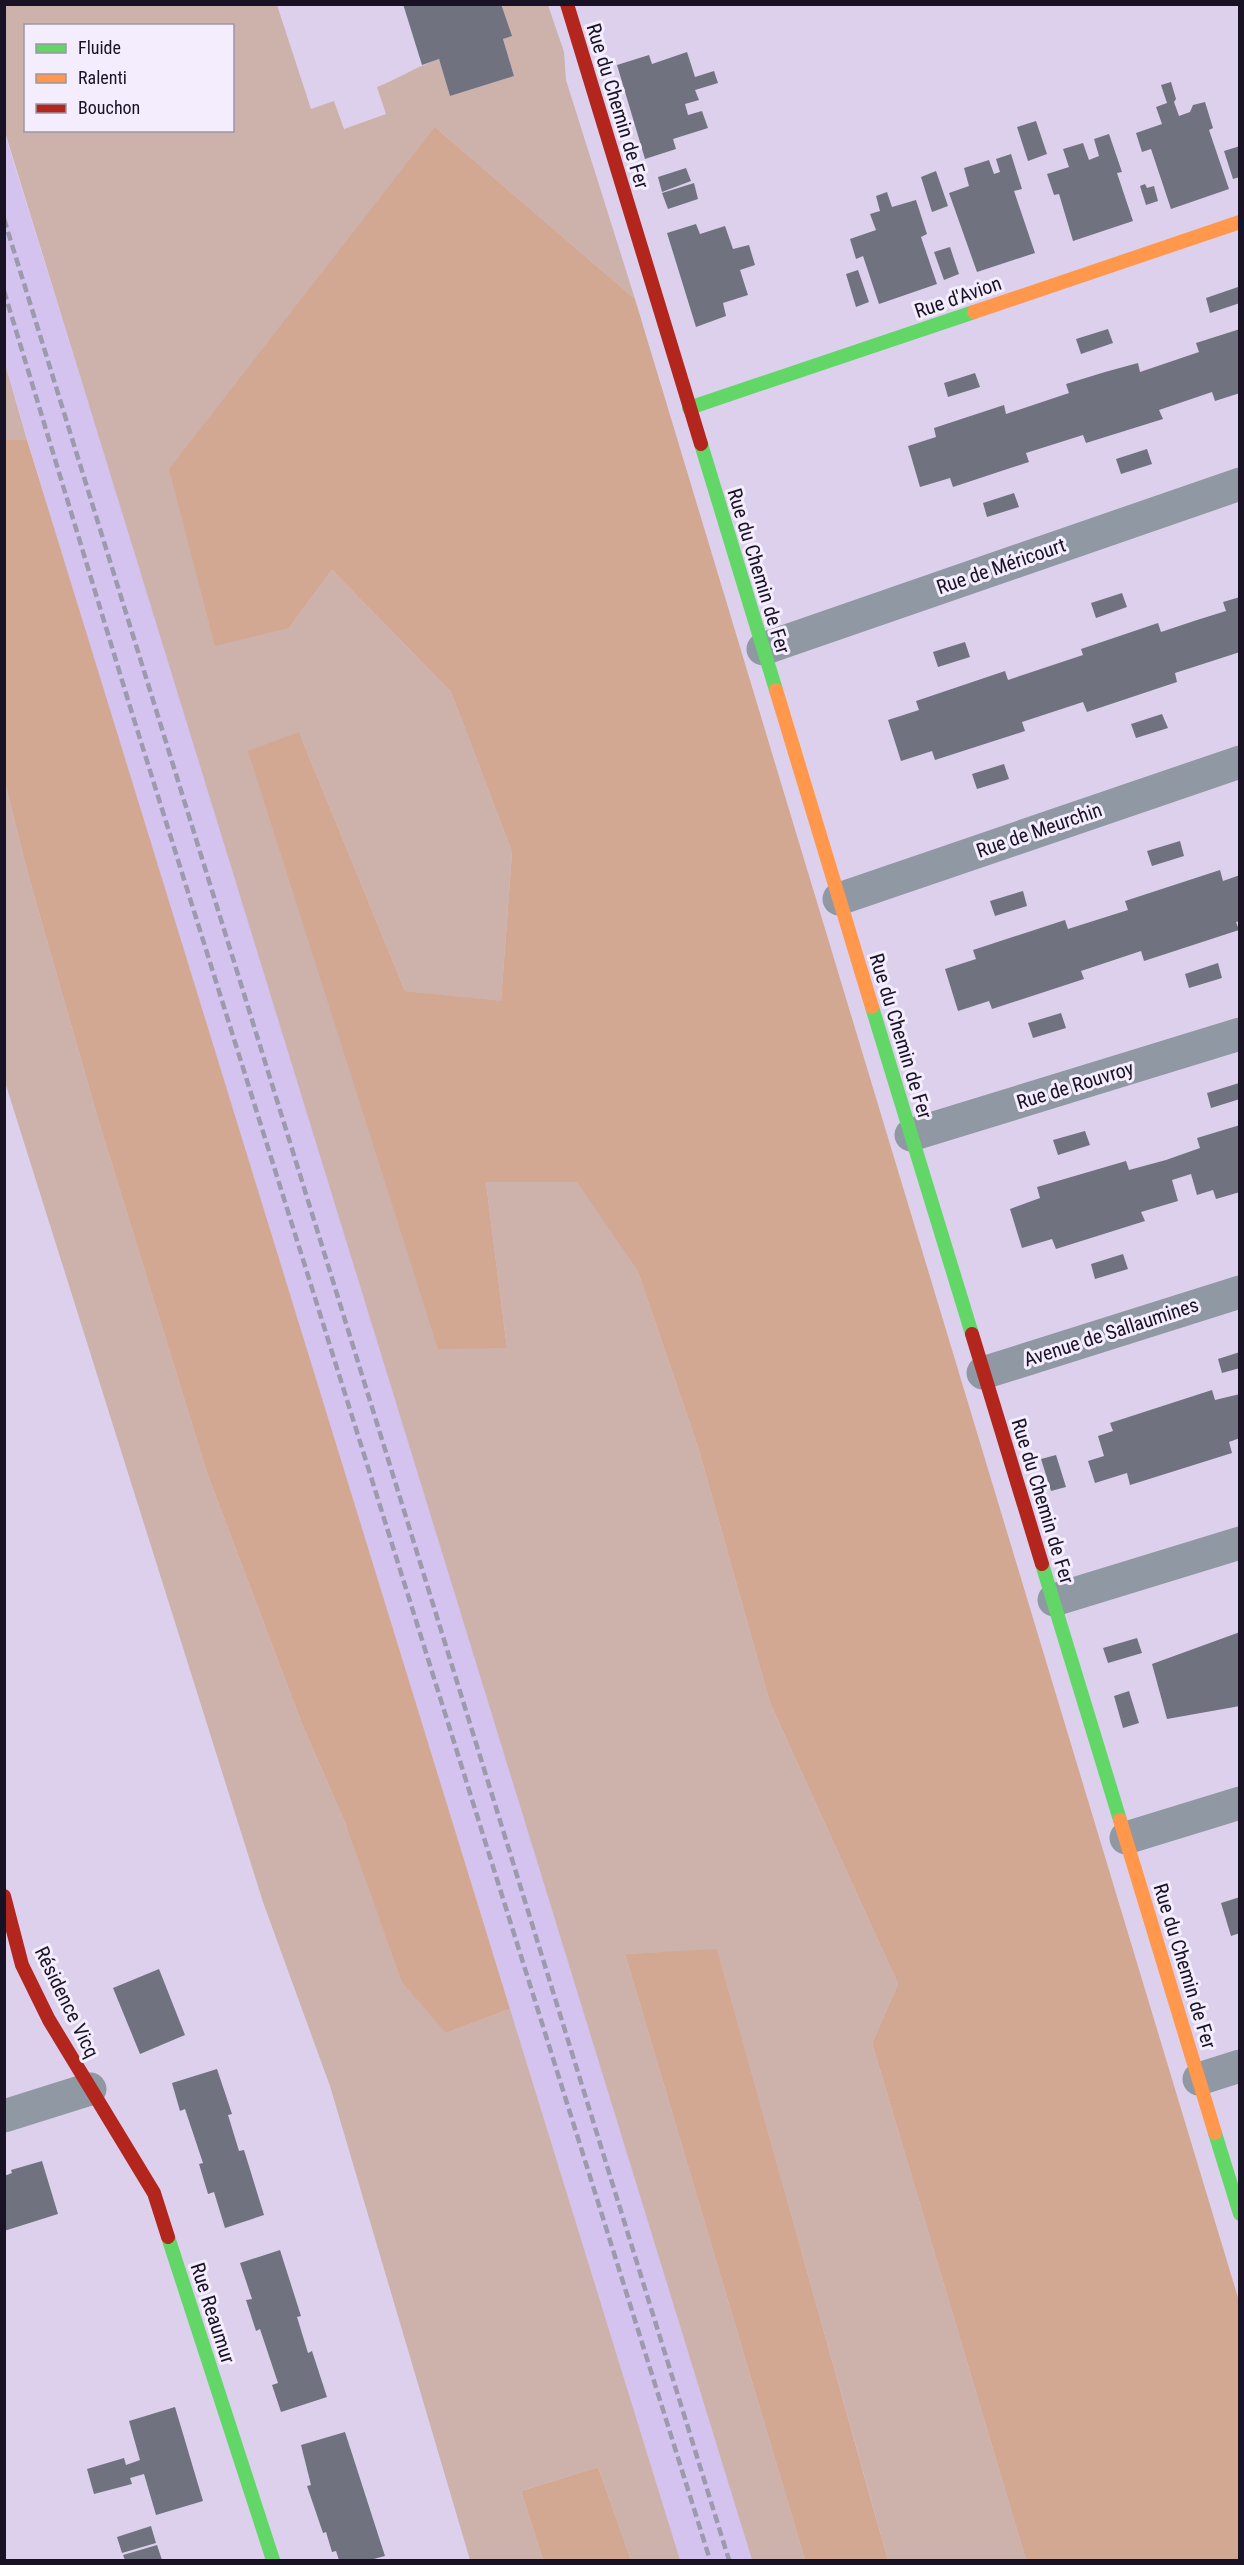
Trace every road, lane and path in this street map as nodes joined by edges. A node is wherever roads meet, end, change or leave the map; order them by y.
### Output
1 (567, 4) edge
2 (1239, 222) edge
3 (689, 408) junction
4 (1239, 484) edge
5 (763, 649) junction
6 (1239, 762) edge
7 (839, 899) junction
8 (1239, 1034) edge
9 (911, 1135) junction
10 (1239, 1292) edge
11 (983, 1373) junction
12 (1239, 1543) edge
13 (1054, 1600) junction
14 (1239, 1803) edge
15 (1126, 1838) junction
16 (4, 1896) edge
17 (1239, 2066) edge
18 (1199, 2079) junction
19 (90, 2089) junction
20 (4, 2116) edge
21 (1239, 2214) edge
22 (273, 2560) edge

1 - 3 street, Rue du Chemin de Fer
2 - 3 street, Rue d'Avion
3 - 5 street, Rue du Chemin de Fer
4 - 5 street, Rue de Méricourt
5 - 7 street, Rue du Chemin de Fer
6 - 7 street, Rue de Meurchin
7 - 9 street, Rue du Chemin de Fer
8 - 9 street, Rue de Rouvroy
9 - 11 street, Rue du Chemin de Fer
10 - 11 street, Avenue de Sallaumines
11 - 13 street, Rue du Chemin de Fer
12 - 13 street
13 - 15 street, Rue du Chemin de Fer
14 - 15 street
15 - 18 street, Rue du Chemin de Fer
16 - 19 street, Résidence Vicq
17 - 18 street
18 - 21 street, Rue du Chemin de Fer
19 - 20 street
19 - 22 street, Rue Reaumur

